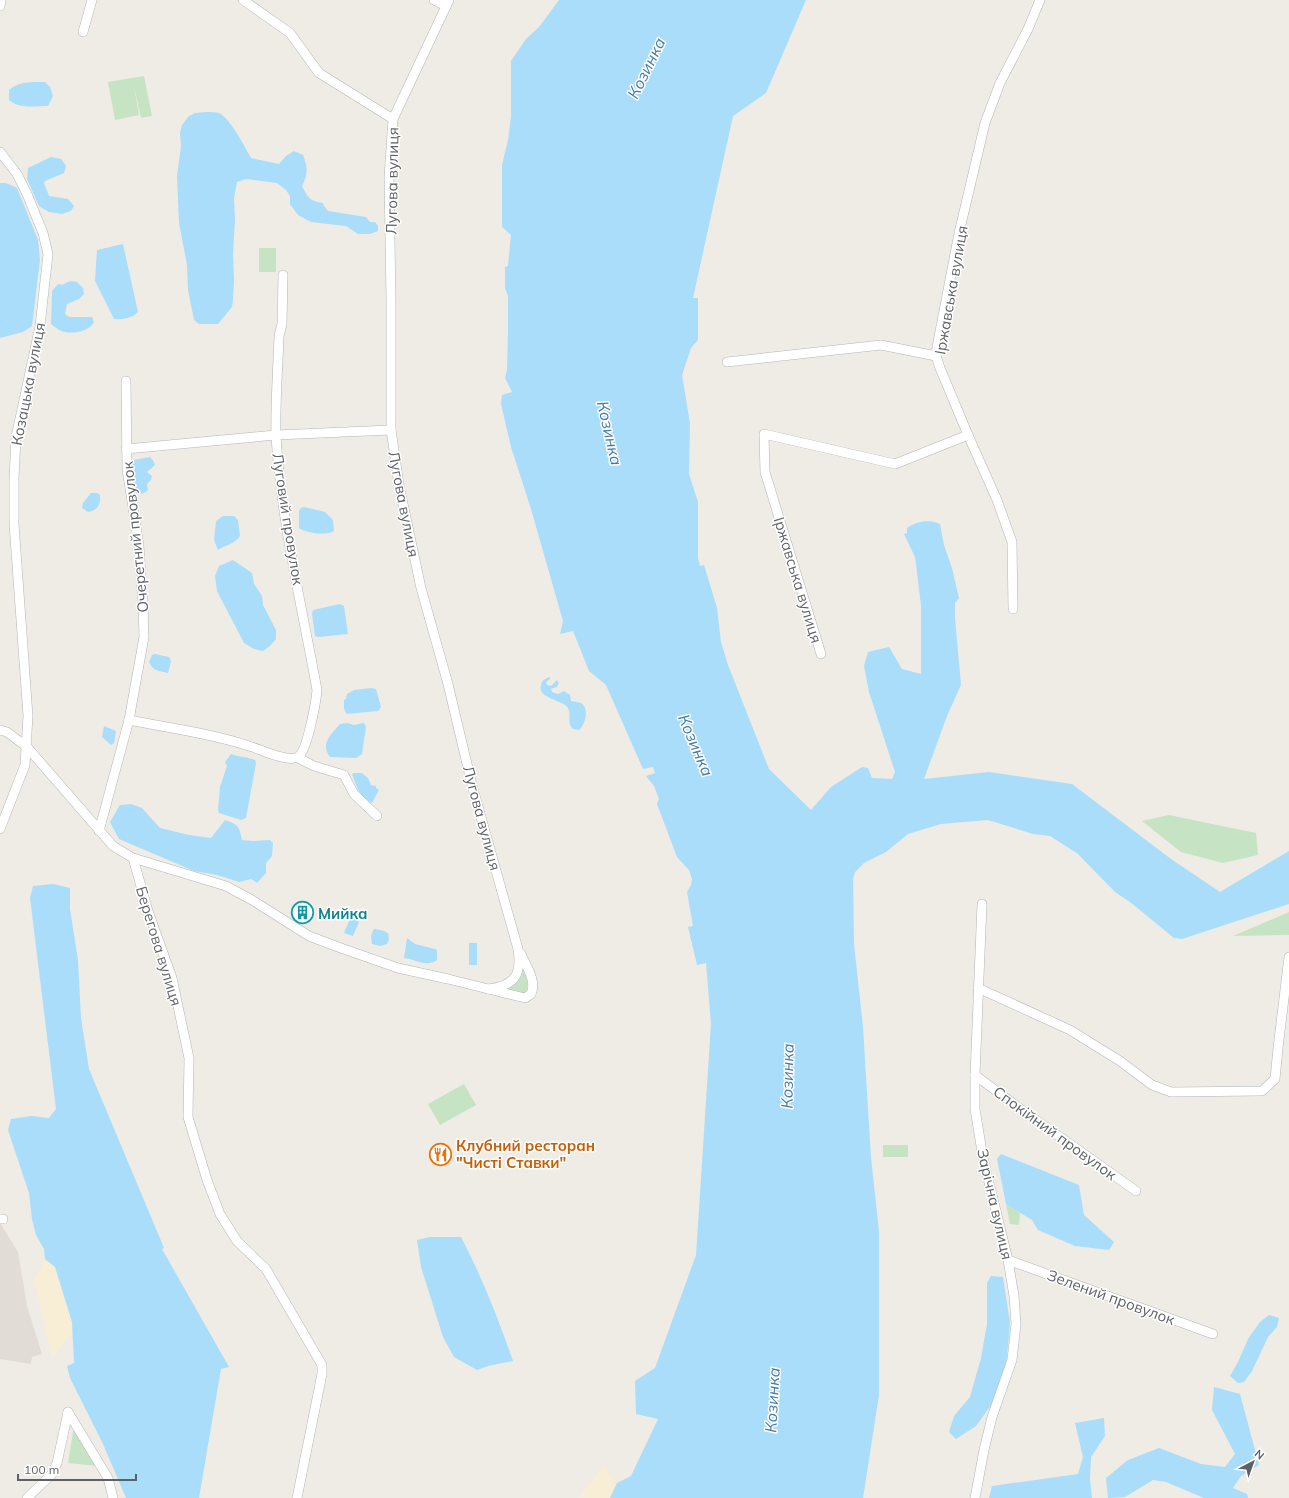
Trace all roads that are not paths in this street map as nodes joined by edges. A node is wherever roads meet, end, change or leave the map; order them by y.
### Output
1 (1, 0) edge
2 (92, 0) edge
3 (243, 0) edge
4 (434, 0) edge
5 (1040, 0) edge
6 (448, 3) edge
7 (0, 6) edge
8 (83, 32) dead end
9 (393, 119) junction
10 (0, 152) edge
11 (283, 276) dead end
12 (936, 356) junction
13 (727, 362) dead end
14 (126, 381) dead end
15 (391, 430) junction
16 (276, 434) junction
17 (968, 434) junction
18 (126, 449) junction
19 (1013, 609) dead end
20 (821, 654) dead end
21 (129, 720) junction
22 (0, 730) edge
23 (27, 747) junction
24 (298, 758) junction
25 (377, 816) dead end
26 (0, 829) edge
27 (99, 832) junction
28 (133, 858) junction
29 (982, 904) dead end
30 (518, 949) junction
31 (1289, 957) edge
32 (978, 988) junction
33 (489, 989) junction
34 (975, 1075) junction
35 (1136, 1191) dead end
36 (1008, 1260) junction
37 (1214, 1334) dead end
38 (27, 1498) edge
39 (113, 1498) edge
40 (297, 1498) edge
41 (975, 1498) edge

1 - 7 street
2 - 8 street
3 - 9 street
4 - 6 street
5 - 12 street, Іржавська вулиця
6 - 9 street, Лугова вулиця
9 - 15 street, Лугова вулиця
10 - 23 street, Козацька вулиця
11 - 16 street, Луговий провулок
12 - 13 street
12 - 17 street, Іржавська вулиця
14 - 18 street, Очеретний провулок
15 - 16 street
15 - 30 street, Лугова вулиця
16 - 18 street
16 - 24 street, Луговий провулок
17 - 19 street
17 - 20 street, Іржавська вулиця
18 - 21 street, Очеретний провулок
21 - 24 street
21 - 27 street, Очеретний провулок
22 - 23 street
23 - 26 street, Козацька вулиця
23 - 27 street
24 - 25 street
27 - 28 street
28 - 33 street
28 - 40 street, Берегова вулиця
29 - 32 street, Зарічна вулиця
30 - 33 street, Лугова вулиця
30 - 33 street
31 - 32 street
32 - 34 street, Зарічна вулиця
34 - 35 street, Спокійний провулок
34 - 36 street, Зарічна вулиця
36 - 37 street, Зелений провулок
36 - 41 street, Зарічна вулиця
38 - 39 street

